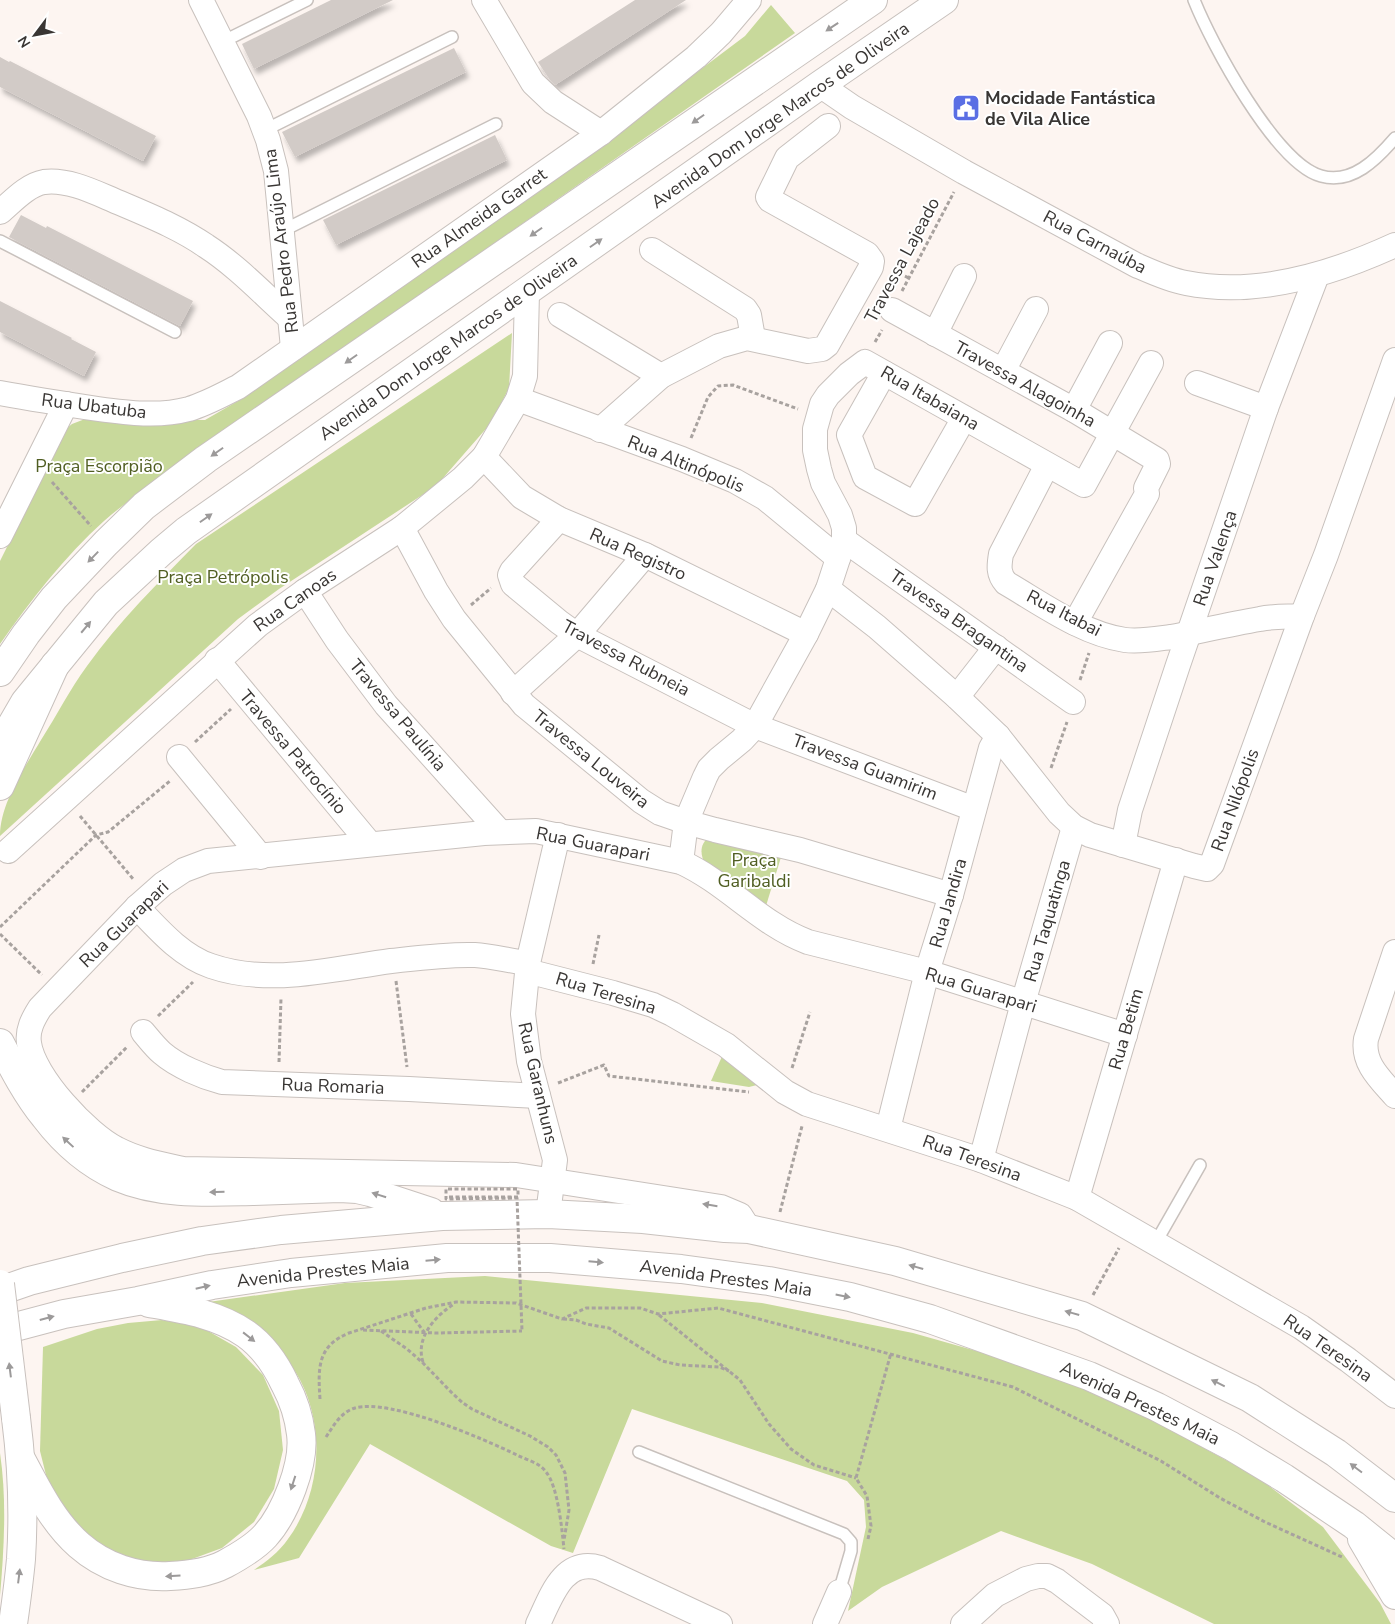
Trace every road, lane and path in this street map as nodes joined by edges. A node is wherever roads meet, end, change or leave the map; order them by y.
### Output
1 (201, 0) edge
2 (307, 0) edge
3 (484, 0) edge
4 (749, 0) edge
5 (873, 0) edge
6 (944, 0) edge
7 (1194, 0) edge
8 (452, 37) dead end
9 (222, 42) junction
10 (820, 85) junction
11 (496, 124) dead end
12 (828, 126) dead end
13 (265, 130) junction
14 (601, 133) junction
15 (1395, 138) edge
16 (964, 172) junction
17 (0, 212) edge
18 (282, 231) junction
19 (0, 241) edge
20 (1395, 245) edge
21 (652, 250) dead end
22 (1317, 275) junction
23 (964, 276) dead end
24 (527, 292) junction
25 (1036, 309) dead end
26 (892, 310) junction
27 (560, 315) dead end
28 (290, 318) junction
29 (175, 332) dead end
30 (935, 334) junction
31 (754, 338) junction
32 (1110, 343) dead end
33 (293, 348) junction
34 (1395, 360) edge
35 (1151, 363) dead end
36 (875, 367) junction
37 (1003, 372) junction
38 (661, 376) junction
39 (1197, 384) dead end
40 (0, 393) edge
41 (518, 399) junction
42 (66, 404) junction
43 (1266, 408) junction
44 (188, 409) joint
45 (1074, 410) junction
46 (818, 416) junction
47 (964, 418) junction
48 (600, 430) junction
49 (1112, 433) junction
50 (484, 457) junction
51 (682, 459) junction
52 (37, 464) junction
53 (1048, 465) junction
54 (559, 519) junction
55 (402, 528) junction
56 (0, 536) edge
57 (106, 543) junction
58 (841, 549) junction
59 (645, 555) junction
60 (510, 575) junction
61 (828, 589) junction
62 (305, 591) junction
63 (1302, 616) junction
64 (454, 619) junction
65 (1076, 623) junction
66 (1190, 633) junction
67 (806, 634) junction
68 (577, 635) junction
69 (996, 647) junction
70 (217, 660) junction
71 (55, 664) junction
72 (0, 672) edge
73 (513, 693) junction
74 (246, 695) junction
75 (957, 697) junction
76 (1073, 702) dead end
77 (755, 726) junction
78 (998, 736) junction
79 (0, 745) edge
80 (179, 757) junction
81 (0, 786) edge
82 (64, 799) junction
83 (974, 809) junction
84 (686, 822) junction
85 (1074, 827) junction
86 (500, 832) junction
87 (96, 835) junction
88 (558, 835) junction
89 (370, 844) junction
90 (1123, 845) junction
91 (8, 851) dead end
92 (261, 857) junction
93 (1176, 860) junction
94 (681, 862) junction
95 (951, 895) junction
96 (143, 902) junction
97 (0, 927) edge
98 (0, 934) edge
99 (599, 935) dead end
100 (1395, 952) edge
101 (393, 961) junction
102 (527, 967) junction
103 (927, 972) junction
104 (281, 976) junction
105 (589, 987) junction
106 (57, 990) junction
107 (1023, 1003) junction
108 (810, 1012) dead end
109 (142, 1032) dead end
110 (1125, 1035) junction
111 (0, 1043) edge
112 (1395, 1065) edge
113 (1370, 1066) junction
114 (279, 1085) junction
115 (409, 1089) junction
116 (785, 1092) junction
117 (538, 1094) junction
118 (1395, 1096) edge
119 (807, 1104) junction
120 (888, 1129) junction
121 (981, 1160) junction
122 (1200, 1165) dead end
123 (553, 1181) junction
124 (1077, 1198) junction
125 (445, 1207) junction
126 (548, 1214) junction
127 (1130, 1228) junction
128 (748, 1229) junction
129 (776, 1234) junction
130 (1156, 1242) junction
131 (0, 1284) edge
132 (0, 1291) edge
133 (138, 1301) junction
134 (456, 1302) junction
135 (411, 1314) junction
136 (658, 1314) junction
137 (1082, 1316) junction
138 (562, 1319) junction
139 (360, 1330) junction
140 (0, 1331) edge
141 (381, 1331) junction
142 (425, 1333) junction
143 (891, 1353) junction
144 (423, 1363) junction
145 (733, 1373) junction
146 (1395, 1396) edge
147 (320, 1408) dead end
148 (323, 1432) dead end
149 (639, 1452) dead end
150 (22, 1461) junction
151 (856, 1478) junction
152 (1395, 1498) edge
153 (1354, 1525) junction
154 (563, 1543) junction
155 (866, 1544) dead end
156 (1346, 1558) dead end
157 (1395, 1558) edge
158 (567, 1574) junction
159 (839, 1592) joint
160 (1395, 1595) edge
161 (13, 1624) edge
162 (538, 1624) edge
163 (720, 1624) edge
164 (825, 1624) edge
165 (963, 1624) edge
166 (1108, 1624) edge

1 - 9 street, Rua Pedro Araújo Lima
2 - 9 lane
3 - 14 street
4 - 14 street, Rua Almeida Garret
5 -> 57 main road
6 - 10 main road, Avenida Dom Jorge Marcos de Oliveira
7 - 15 lane
8 - 13 lane
9 - 13 street, Rua Pedro Araújo Lima
10 - 16 street, Rua Carnaúba
24 -> 10 main road, Avenida Dom Jorge Marcos de Oliveira
11 - 18 lane
12 - 31 street
13 - 18 street, Rua Pedro Araújo Lima
14 - 33 street, Rua Almeida Garret
16 - 22 street, Rua Carnaúba
16 - 26 path, Travessa Lajeado
17 - 28 street
18 - 28 street, Rua Pedro Araújo Lima
19 - 29 lane
20 - 22 street, Rua Carnaúba
21 - 31 street
22 - 43 street, Rua Valença
23 - 30 street
24 - 41 street, Rua Canoas
71 -> 24 main road, Avenida Dom Jorge Marcos de Oliveira
25 - 37 street
26 - 30 street, Travessa Alagoinha
26 - 36 path, Travessa Lajeado
27 - 38 street
28 - 33 street, Rua Pedro Araújo Lima
30 - 37 street, Travessa Alagoinha
31 - 38 street
32 - 45 street
33 - 44 street, Rua Almeida Garret
34 - 63 street, Rua Nilópolis
35 - 49 street, Rua Itabaiana
36 - 46 street, Rua Itabaiana
36 - 47 street, Rua Itabaiana
36 - 47 street
37 - 45 street, Travessa Alagoinha
38 - 48 street
39 - 43 street
40 - 42 street, Rua Ubatuba
41 - 48 street, Rua Altinópolis
41 - 50 street, Rua Canoas
42 - 44 street, Rua Ubatuba
42 - 52 street
43 - 66 street, Rua Valença
45 - 49 street, Travessa Alagoinha
46 - 51 path
46 - 58 street, Rua Itabaiana
47 - 53 street, Rua Itabaiana
48 - 51 street, Rua Altinópolis
49 - 53 street, Rua Itabaiana
49 - 65 street, Travessa Alagoinha
50 - 54 street, Rua Registro
50 - 55 street, Rua Canoas
51 - 58 street, Rua Altinópolis
52 - 56 street
52 - 57 path
53 - 65 street, Rua Itabai
54 - 59 street, Rua Registro
54 - 60 street
55 - 62 street, Rua Canoas
55 - 64 street, Travessa Louveira
57 -> 72 main road
58 - 61 street, Rua Itabaiana
58 - 69 street, Travessa Bragantina
59 - 67 street, Rua Registro
59 - 68 street
60 - 64 path
60 - 68 street, Travessa Rubneia
61 - 67 street, Rua Itabaiana
61 - 75 street, Rua Nilópolis
62 - 70 street, Rua Canoas
62 - 86 street, Travessa Paulínia
63 - 66 street, Rua Itabai
63 - 93 street, Rua Nilópolis
64 - 73 street, Travessa Louveira
65 - 66 street, Rua Itabai
66 - 90 street, Rua Valença
67 - 77 street, Rua Itabaiana
68 - 73 street
68 - 77 street, Travessa Rubneia
69 - 75 street
69 - 76 street, Travessa Bragantina
70 - 74 street, Travessa Patrocínio
70 - 82 street, Rua Canoas
71 - 79 main road, Avenida Dom Jorge Marcos de Oliveira
71 - 81 main road
73 - 84 street, Travessa Louveira
74 - 80 path
74 - 89 street, Travessa Patrocínio
75 - 78 street, Rua Nilópolis
77 - 83 street, Travessa Guamirim
77 - 84 street, Rua Itabaiana
78 - 83 street, Rua Jandira
78 - 85 street, Rua Nilópolis
80 - 87 path
80 - 92 street
82 - 87 path
82 - 91 street, Rua Canoas
83 - 95 street, Rua Jandira
84 - 94 street, Rua Itabaiana
84 - 95 street, Travessa Louveira
85 - 90 street, Rua Nilópolis
85 - 107 street, Rua Taquatinga
86 - 88 street, Rua Guarapari
86 - 89 street, Rua Guarapari
87 - 96 path
87 - 97 path
88 - 94 street, Rua Guarapari
88 - 102 street, Rua Garanhuns
89 - 92 street, Rua Guarapari
90 - 93 street, Rua Nilópolis
92 - 96 street, Rua Guarapari
93 - 110 street, Rua Betim
94 - 103 street, Rua Guarapari
95 - 103 street, Rua Jandira
96 - 104 street, Rua Teresina
96 - 106 street, Rua Guarapari
98 - 106 path
99 - 105 path
100 - 113 street
101 - 102 street, Rua Teresina
101 - 104 street, Rua Teresina
101 - 115 path
102 - 105 street, Rua Teresina
102 - 117 street, Rua Garanhuns
103 - 107 street, Rua Guarapari
103 - 120 street, Rua Jandira
104 - 114 path
105 - 116 street, Rua Teresina
106 - 123 street, Rua Guarapari
107 - 110 street, Rua Guarapari
107 - 121 street, Rua Taquatinga
108 - 116 path
109 - 114 street, Rua Romaria
110 - 124 street, Rua Betim
125 -> 111 main road
112 - 113 street
113 - 118 street
114 - 115 street, Rua Romaria
115 - 117 street, Rua Romaria
116 - 117 path
116 - 119 street, Rua Teresina
117 - 123 street, Rua Garanhuns
119 - 120 street, Rua Teresina
119 - 129 path
120 - 121 street, Rua Teresina
121 - 124 street, Rua Teresina
122 - 130 lane
123 - 126 street, Rua Garanhuns
128 -> 123 street, Rua Guarapari
124 - 127 street, Rua Teresina
125 - 126 main road
125 - 132 main road
125 - 142 path, bridge
126 - 128 main road
127 - 130 street, Rua Teresina
127 - 137 path
128 - 129 main road
137 -> 129 main road
130 - 146 street, Rua Teresina
150 -> 131 main road, bridge
140 -> 133 main road, Avenida Prestes Maia
133 -> 150 main road
133 -> 153 main road, Avenida Prestes Maia
134 - 135 path
134 - 138 path
134 - 142 path
135 - 139 path
135 - 142 path
136 - 138 path
136 - 143 path
136 - 145 path
152 -> 137 main road
138 - 145 path
139 - 141 path
139 - 147 path
141 - 142 path
141 - 144 path
142 - 144 path
143 - 151 path
143 - 156 path
144 - 154 path
145 - 151 path
148 - 154 path
149 - 159 lane
161 -> 150 main road
151 - 155 path
153 - 157 main road, Avenida Prestes Maia
153 - 160 main road
154 - 158 path
158 - 162 street
158 - 163 street
159 - 164 street
165 - 166 street

